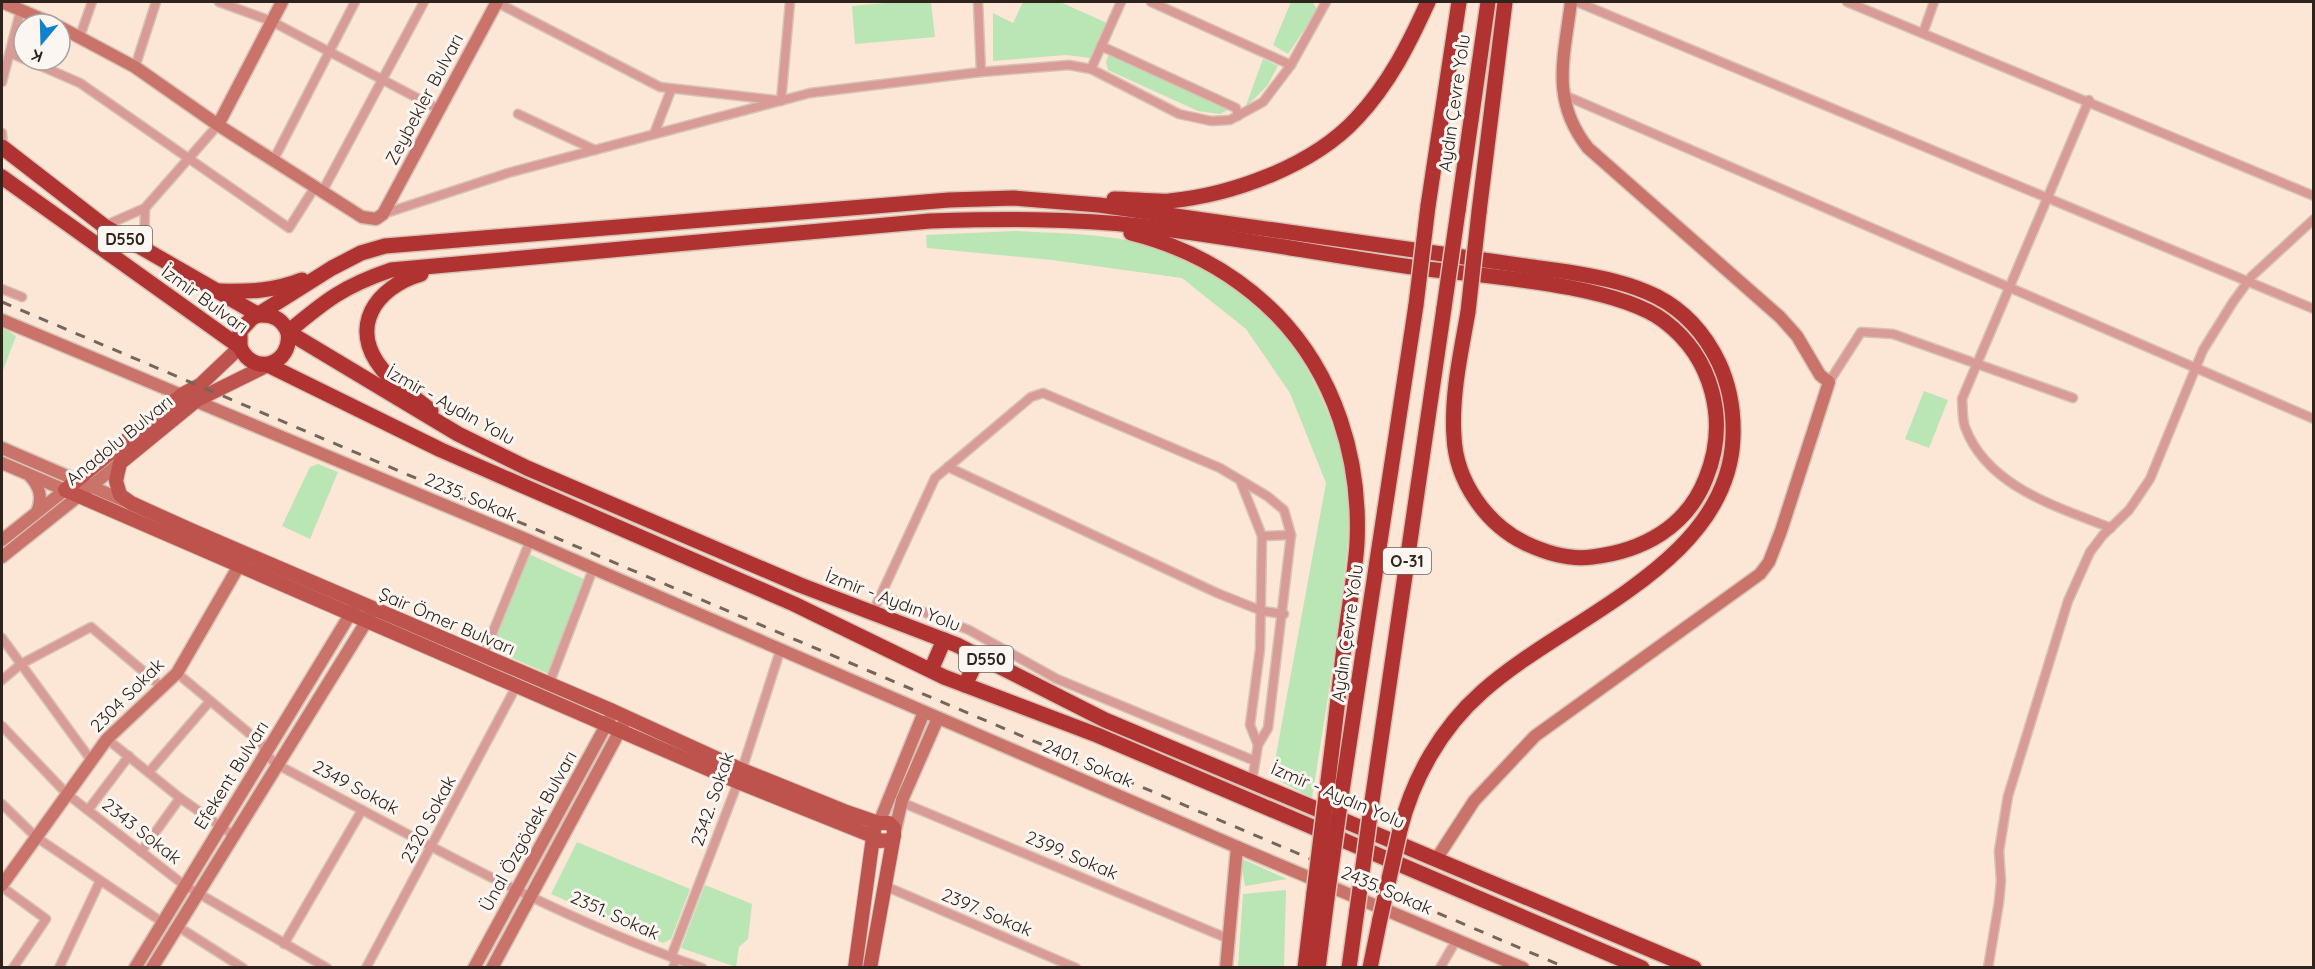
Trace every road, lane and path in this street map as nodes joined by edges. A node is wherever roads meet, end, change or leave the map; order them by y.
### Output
1 (2, 2) edge
2 (92, 2) edge
3 (156, 2) edge
4 (219, 2) edge
5 (282, 2) edge
6 (355, 2) edge
7 (424, 2) edge
8 (497, 2) edge
9 (789, 2) edge
10 (978, 2) edge
11 (1121, 2) edge
12 (1151, 2) edge
13 (1326, 2) edge
14 (1428, 2) edge
15 (1459, 2) edge
16 (1488, 2) edge
17 (1505, 2) edge
18 (1571, 2) edge
19 (1577, 2) edge
20 (1847, 2) edge
21 (1935, 2) edge
22 (22, 5) edge
23 (271, 21) junction
24 (72, 32) edge
25 (1923, 33) junction
26 (80, 36) junction
27 (1101, 46) junction
28 (328, 51) junction
29 (10, 53) joint
30 (1291, 65) junction
31 (135, 67) junction
32 (1091, 69) junction
33 (3, 72) edge
34 (55, 72) edge
35 (981, 72) junction
36 (384, 80) junction
37 (2, 82) edge
38 (671, 90) junction
39 (1564, 95) junction
40 (2089, 100) junction
41 (781, 101) junction
42 (440, 110) junction
43 (518, 114) dead end
44 (1238, 116) junction
45 (218, 125) junction
46 (654, 134) junction
47 (2, 143) edge
48 (595, 150) junction
49 (274, 159) junction
50 (189, 160) junction
51 (2, 177) edge
52 (318, 190) junction
53 (2048, 196) junction
54 (2313, 196) edge
55 (1014, 198) junction
56 (146, 208) junction
57 (383, 214) junction
58 (2313, 219) edge
59 (1078, 221) junction
60 (104, 226) junction
61 (144, 251) junction
62 (455, 264) junction
63 (332, 268) junction
64 (2247, 282) junction
65 (2, 288) edge
66 (2008, 288) junction
67 (214, 291) junction
68 (22, 297) dead end
69 (2313, 309) edge
70 (259, 315) junction
71 (2, 320) edge
72 (288, 332) junction
73 (240, 347) junction
74 (1977, 364) junction
75 (268, 365) junction
76 (2195, 369) junction
77 (1829, 382) junction
78 (183, 394) junction
79 (2073, 398) dead end
80 (197, 400) junction
81 (2313, 419) edge
82 (458, 434) junction
83 (2, 448) edge
84 (2, 463) edge
85 (120, 463) junction
86 (948, 467) junction
87 (30, 475) junction
88 (77, 480) junction
89 (1240, 480) junction
90 (91, 486) junction
91 (64, 490) junction
92 (78, 496) junction
93 (131, 503) junction
94 (37, 512) junction
95 (2111, 528) junction
96 (1291, 535) junction
97 (1262, 536) junction
98 (2, 540) edge
99 (530, 541) junction
100 (246, 553) junction
101 (2, 557) edge
102 (239, 566) junction
103 (593, 569) junction
104 (881, 595) junction
105 (354, 607) junction
106 (1262, 611) junction
107 (872, 614) junction
108 (1284, 614) junction
109 (370, 615) junction
110 (2, 638) edge
111 (945, 640) junction
112 (780, 651) junction
113 (483, 656) junction
114 (979, 656) junction
115 (21, 664) junction
116 (931, 670) junction
117 (177, 673) junction
118 (2, 680) edge
119 (549, 684) junction
120 (517, 685) junction
121 (965, 685) junction
122 (162, 687) junction
123 (210, 701) junction
124 (613, 711) junction
125 (924, 712) junction
126 (627, 718) junction
127 (938, 718) junction
128 (607, 724) junction
129 (2, 726) edge
130 (621, 730) junction
131 (107, 739) junction
132 (1258, 745) junction
133 (266, 754) junction
134 (129, 756) junction
135 (91, 760) junction
136 (1255, 761) junction
137 (276, 764) junction
138 (149, 772) junction
139 (739, 775) junction
140 (1252, 781) junction
141 (67, 794) junction
142 (180, 798) junction
143 (1333, 800) junction
144 (901, 802) junction
145 (2, 804) edge
146 (88, 810) junction
147 (362, 810) junction
148 (220, 826) junction
149 (877, 830) junction
150 (233, 835) junction
151 (894, 835) junction
152 (36, 837) junction
153 (432, 846) junction
154 (1237, 847) junction
155 (141, 852) junction
156 (1437, 858) junction
157 (100, 881) junction
158 (184, 885) junction
159 (2, 886) edge
160 (885, 886) junction
161 (517, 889) junction
162 (197, 893) junction
163 (530, 895) junction
164 (1320, 896) junction
165 (162, 922) junction
166 (177, 926) junction
167 (1229, 939) junction
168 (1457, 939) junction
169 (284, 944) junction
170 (673, 961) edge
171 (13, 968) edge
172 (59, 968) edge
173 (135, 968) edge
174 (152, 968) edge
175 (243, 968) edge
176 (327, 968) edge
177 (366, 968) edge
178 (474, 968) edge
179 (492, 968) edge
180 (702, 968) edge
181 (855, 968) edge
182 (870, 968) edge
183 (1076, 968) edge
184 (1226, 968) edge
185 (1305, 968) edge
186 (1318, 968) edge
187 (1349, 968) edge
188 (1370, 968) edge
189 (1440, 968) edge
190 (1523, 968) edge
191 (1642, 968) edge
192 (1694, 968) edge
193 (1988, 968) edge

1 - 22 street
2 - 26 street
3 - 31 street
4 - 23 street
5 - 23 street
6 - 28 street
7 - 36 street
8 - 38 street
8 - 42 street, Zeybekler Bulvarı
9 - 41 street
10 - 35 street
11 - 27 street
12 - 30 street
13 - 30 street
14 - 55 highway
15 - 143 highway, Aydın Çevre Yolu / O-31, bridge
16 - 187 highway, Aydın Çevre Yolu / O-31, bridge
17 - 59 highway, bridge
18 - 39 street
19 - 53 street
20 - 25 street
21 - 25 street
22 - 29 street
23 - 28 street
23 - 45 street
24 - 26 street
25 - 40 street
26 - 31 street
27 - 32 street
27 - 44 street
28 - 36 street
28 - 49 street
29 - 33 street
30 - 44 street
31 - 45 street
32 - 35 street
32 - 44 street
33 - 37 street
34 - 50 street
35 - 41 street
36 - 42 street
36 - 52 street
38 - 41 street
38 - 46 street
39 - 66 street
39 - 77 street
40 - 53 street
40 - 54 street
41 - 46 street
42 - 57 street, Zeybekler Bulvarı
43 - 48 street
45 - 49 street
45 - 50 street
46 - 48 street
47 - 60 highway, İzmir Bulvarı / D550
48 - 57 street
49 - 52 street
50 - 52 street
50 - 56 street
51 - 73 highway, İzmir Bulvarı / D550
52 - 57 street
53 - 64 street
53 - 66 street
55 - 63 highway
55 - 188 highway, bridge
56 - 60 street
56 - 61 street
58 - 64 street
59 - 62 highway
59 - 143 highway
60 - 61 highway, İzmir Bulvarı / D550
61 - 67 highway, İzmir Bulvarı / D550
62 - 72 highway
62 - 82 highway
63 - 67 highway
63 - 70 highway
64 - 69 street
64 - 76 street
65 - 68 street
66 - 74 street
66 - 76 street
67 - 70 highway, İzmir Bulvarı / D550
70 - 72 highway, İzmir - Aydın Yolu / D550
70 - 73 highway
71 - 78 street, 2235. Sokak
72 - 75 highway
72 - 82 highway, İzmir - Aydın Yolu / D550
73 - 75 highway, İzmir Bulvarı / D550
73 - 78 main road, Anadolu Bulvarı
74 - 77 street
74 - 79 street
74 - 95 street
75 - 80 main road, Anadolu Bulvarı
75 - 116 highway, D550
76 - 81 street
76 - 95 street
77 - 156 street
78 - 80 street, 2235. Sokak
78 - 88 main road, Anadolu Bulvarı
80 - 85 main road, Anadolu Bulvarı
80 - 99 street, 2235. Sokak
82 - 107 highway, İzmir - Aydın Yolu / D550
83 - 88 street, Şair Ömer Bulvarı
84 - 87 street, Şair Ömer Bulvarı
85 - 90 street, Anadolu Bulvarı
85 - 93 main road
86 - 89 street
86 - 104 street
86 - 106 street
87 - 91 street, Şair Ömer Bulvarı
87 - 94 street
88 - 90 street, Şair Ömer Bulvarı
88 - 91 main road, Anadolu Bulvarı
89 - 96 street
89 - 97 street
90 - 92 street, Anadolu Bulvarı
90 - 93 street, Şair Ömer Bulvarı
91 - 92 main road, Şair Ömer Bulvarı
91 - 94 street, Anadolu Bulvarı
92 - 101 street, Anadolu Bulvarı
92 - 102 main road, Şair Ömer Bulvarı
93 - 100 main road, Şair Ömer Bulvarı
94 - 98 street, Anadolu Bulvarı
95 - 193 street
96 - 97 street
96 - 108 street
97 - 106 street
99 - 103 street, 2235. Sokak
99 - 113 street
100 - 102 street, 2304 Sokak
100 - 105 main road, Şair Ömer Bulvarı
102 - 105 main road, Şair Ömer Bulvarı
102 - 117 street, 2304 Sokak
103 - 112 street, 2235. Sokak
103 - 119 street
104 - 107 street
104 - 136 street
105 - 109 main road, Şair Ömer Bulvarı
105 - 133 street, Efekent Bulvarı
106 - 108 street
106 - 132 street
107 - 111 highway, İzmir - Aydın Yolu / D550
108 - 132 street
109 - 113 main road, Şair Ömer Bulvarı
109 - 120 main road, Şair Ömer Bulvarı
109 - 137 street, Efekent Bulvarı
110 - 115 street
111 - 114 highway, İzmir - Aydın Yolu / D550
111 - 116 highway
112 - 125 street, 2235. Sokak
112 - 139 street, 2342. Sokak
113 - 119 main road, Şair Ömer Bulvarı
114 - 121 highway
114 - 140 highway, İzmir - Aydın Yolu / D550
115 - 118 street
115 - 122 street
115 - 135 street
116 - 121 highway, D550
117 - 122 street, 2304 Sokak
117 - 123 street, 2349 Sokak
119 - 124 main road, Şair Ömer Bulvarı
120 - 128 main road, Şair Ömer Bulvarı
120 - 153 street, 2320 Sokak
121 - 191 highway, D550
122 - 131 street, 2304 Sokak
123 - 133 street, 2349 Sokak
123 - 138 street
124 - 126 main road, Şair Ömer Bulvarı
124 - 128 street, Ünal Özgödek Bulvarı
125 - 127 street, 2401. Sokak
125 - 149 street
126 - 130 street, Ünal Özgödek Bulvarı
126 - 139 main road, Şair Ömer Bulvarı
127 - 144 street
127 - 154 street, 2401. Sokak
128 - 130 main road, Şair Ömer Bulvarı
128 - 161 street, Ünal Özgödek Bulvarı
129 - 141 street, 2343 Sokak
130 - 139 main road, Şair Ömer Bulvarı
130 - 163 street, Ünal Özgödek Bulvarı
131 - 134 street
131 - 135 street, 2304 Sokak
132 - 136 street
133 - 137 street, 2349 Sokak
133 - 148 street, Efekent Bulvarı
134 - 138 street
134 - 146 street
135 - 141 street, 2304 Sokak
136 - 140 street
137 - 147 street, 2349 Sokak
137 - 150 street, Efekent Bulvarı
138 - 142 street
139 - 149 main road, Şair Ömer Bulvarı
139 - 170 street, 2342. Sokak
140 - 156 highway, İzmir - Aydın Yolu / D550
141 - 146 street, 2343 Sokak
141 - 152 street, 2304 Sokak
142 - 148 street
142 - 155 street
143 - 164 highway, Aydın Çevre Yolu / O-31, bridge
144 - 151 street
144 - 167 street, 2399. Sokak
145 - 152 street
146 - 155 street, 2343 Sokak
147 - 153 street, 2349 Sokak
147 - 169 street
148 - 150 street
148 - 158 street, Efekent Bulvarı
149 - 151 main road, Şair Ömer Bulvarı
149 - 181 main road
150 - 162 street, Efekent Bulvarı
151 - 160 main road
152 - 157 street
152 - 159 street, 2304 Sokak
153 - 161 street, 2349 Sokak
153 - 177 street, 2320 Sokak
154 - 167 street
154 - 168 street, 2435. Sokak
155 - 158 street, 2343 Sokak
156 - 192 highway, İzmir - Aydın Yolu / D550
157 - 165 street
157 - 172 street
158 - 162 street, 2343 Sokak
158 - 165 street, Efekent Bulvarı
159 - 171 street
160 - 182 main road
160 - 183 street, 2397. Sokak
161 - 163 street, 2351. Sokak
161 - 178 street, Ünal Özgödek Bulvarı
162 - 166 street, Efekent Bulvarı
162 - 169 street, 2343 Sokak
163 - 170 street, 2351. Sokak
163 - 179 street, Ünal Özgödek Bulvarı
164 - 185 highway
164 - 186 highway, Aydın Çevre Yolu / O-31
165 - 173 street, Efekent Bulvarı
166 - 174 street, Efekent Bulvarı
166 - 175 street
167 - 184 street
168 - 189 street
168 - 190 street, 2435. Sokak
169 - 176 street, 2343 Sokak
170 - 180 street, 2351. Sokak

